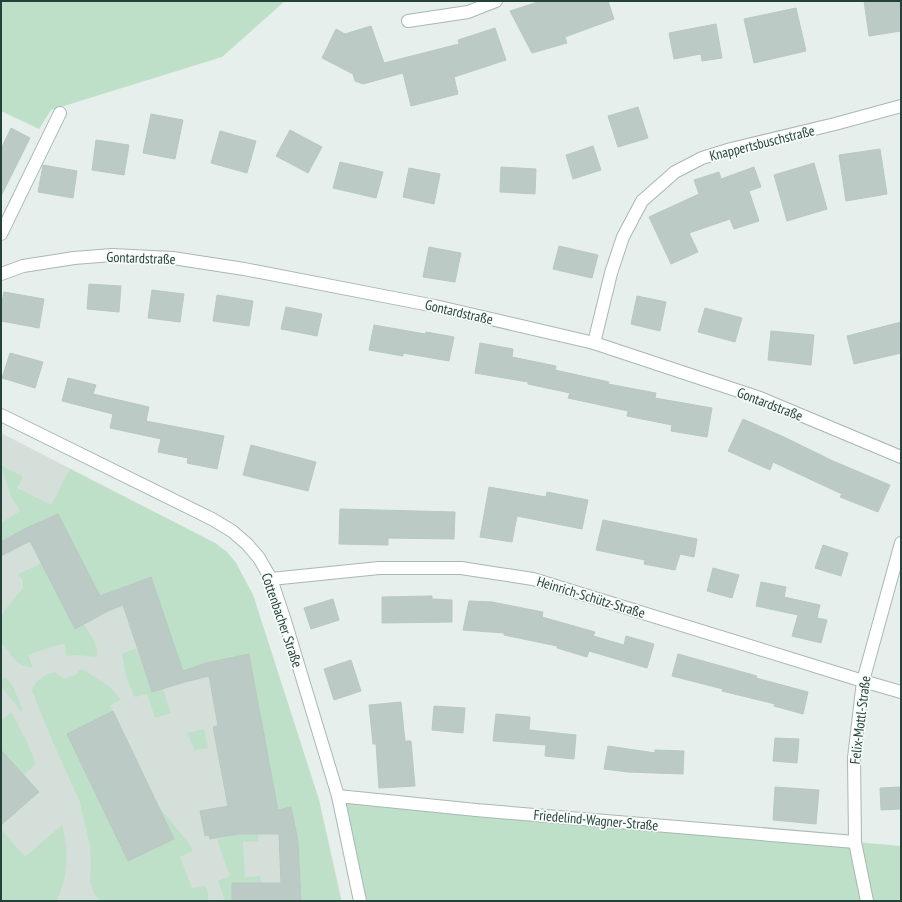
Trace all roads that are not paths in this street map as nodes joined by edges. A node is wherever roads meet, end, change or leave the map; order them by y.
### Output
1 (496, 1) edge
2 (408, 21) dead end
3 (901, 106) edge
4 (60, 113) dead end
5 (1, 234) edge
6 (1, 274) edge
7 (594, 343) junction
8 (1, 415) edge
9 (901, 457) edge
10 (901, 543) edge
11 (271, 579) junction
12 (863, 681) junction
13 (901, 692) edge
14 (338, 796) junction
15 (855, 842) junction
16 (360, 901) edge
17 (867, 901) edge

1 - 2 street
3 - 7 street, Knappertsbuschstraße
4 - 5 street
6 - 7 street, Gontardstraße
7 - 9 street, Gontardstraße
8 - 11 street, Cottenbacher Straße
10 - 12 street, Felix-Mottl-Straße
11 - 12 street, Heinrich-Schütz-Straße
11 - 14 street, Cottenbacher Straße
12 - 13 street, Heinrich-Schütz-Straße
12 - 15 street, Felix-Mottl-Straße
14 - 15 street, Friedelind-Wagner-Straße
14 - 16 street, Cottenbacher Straße
15 - 17 street, Felix-Mottl-Straße

